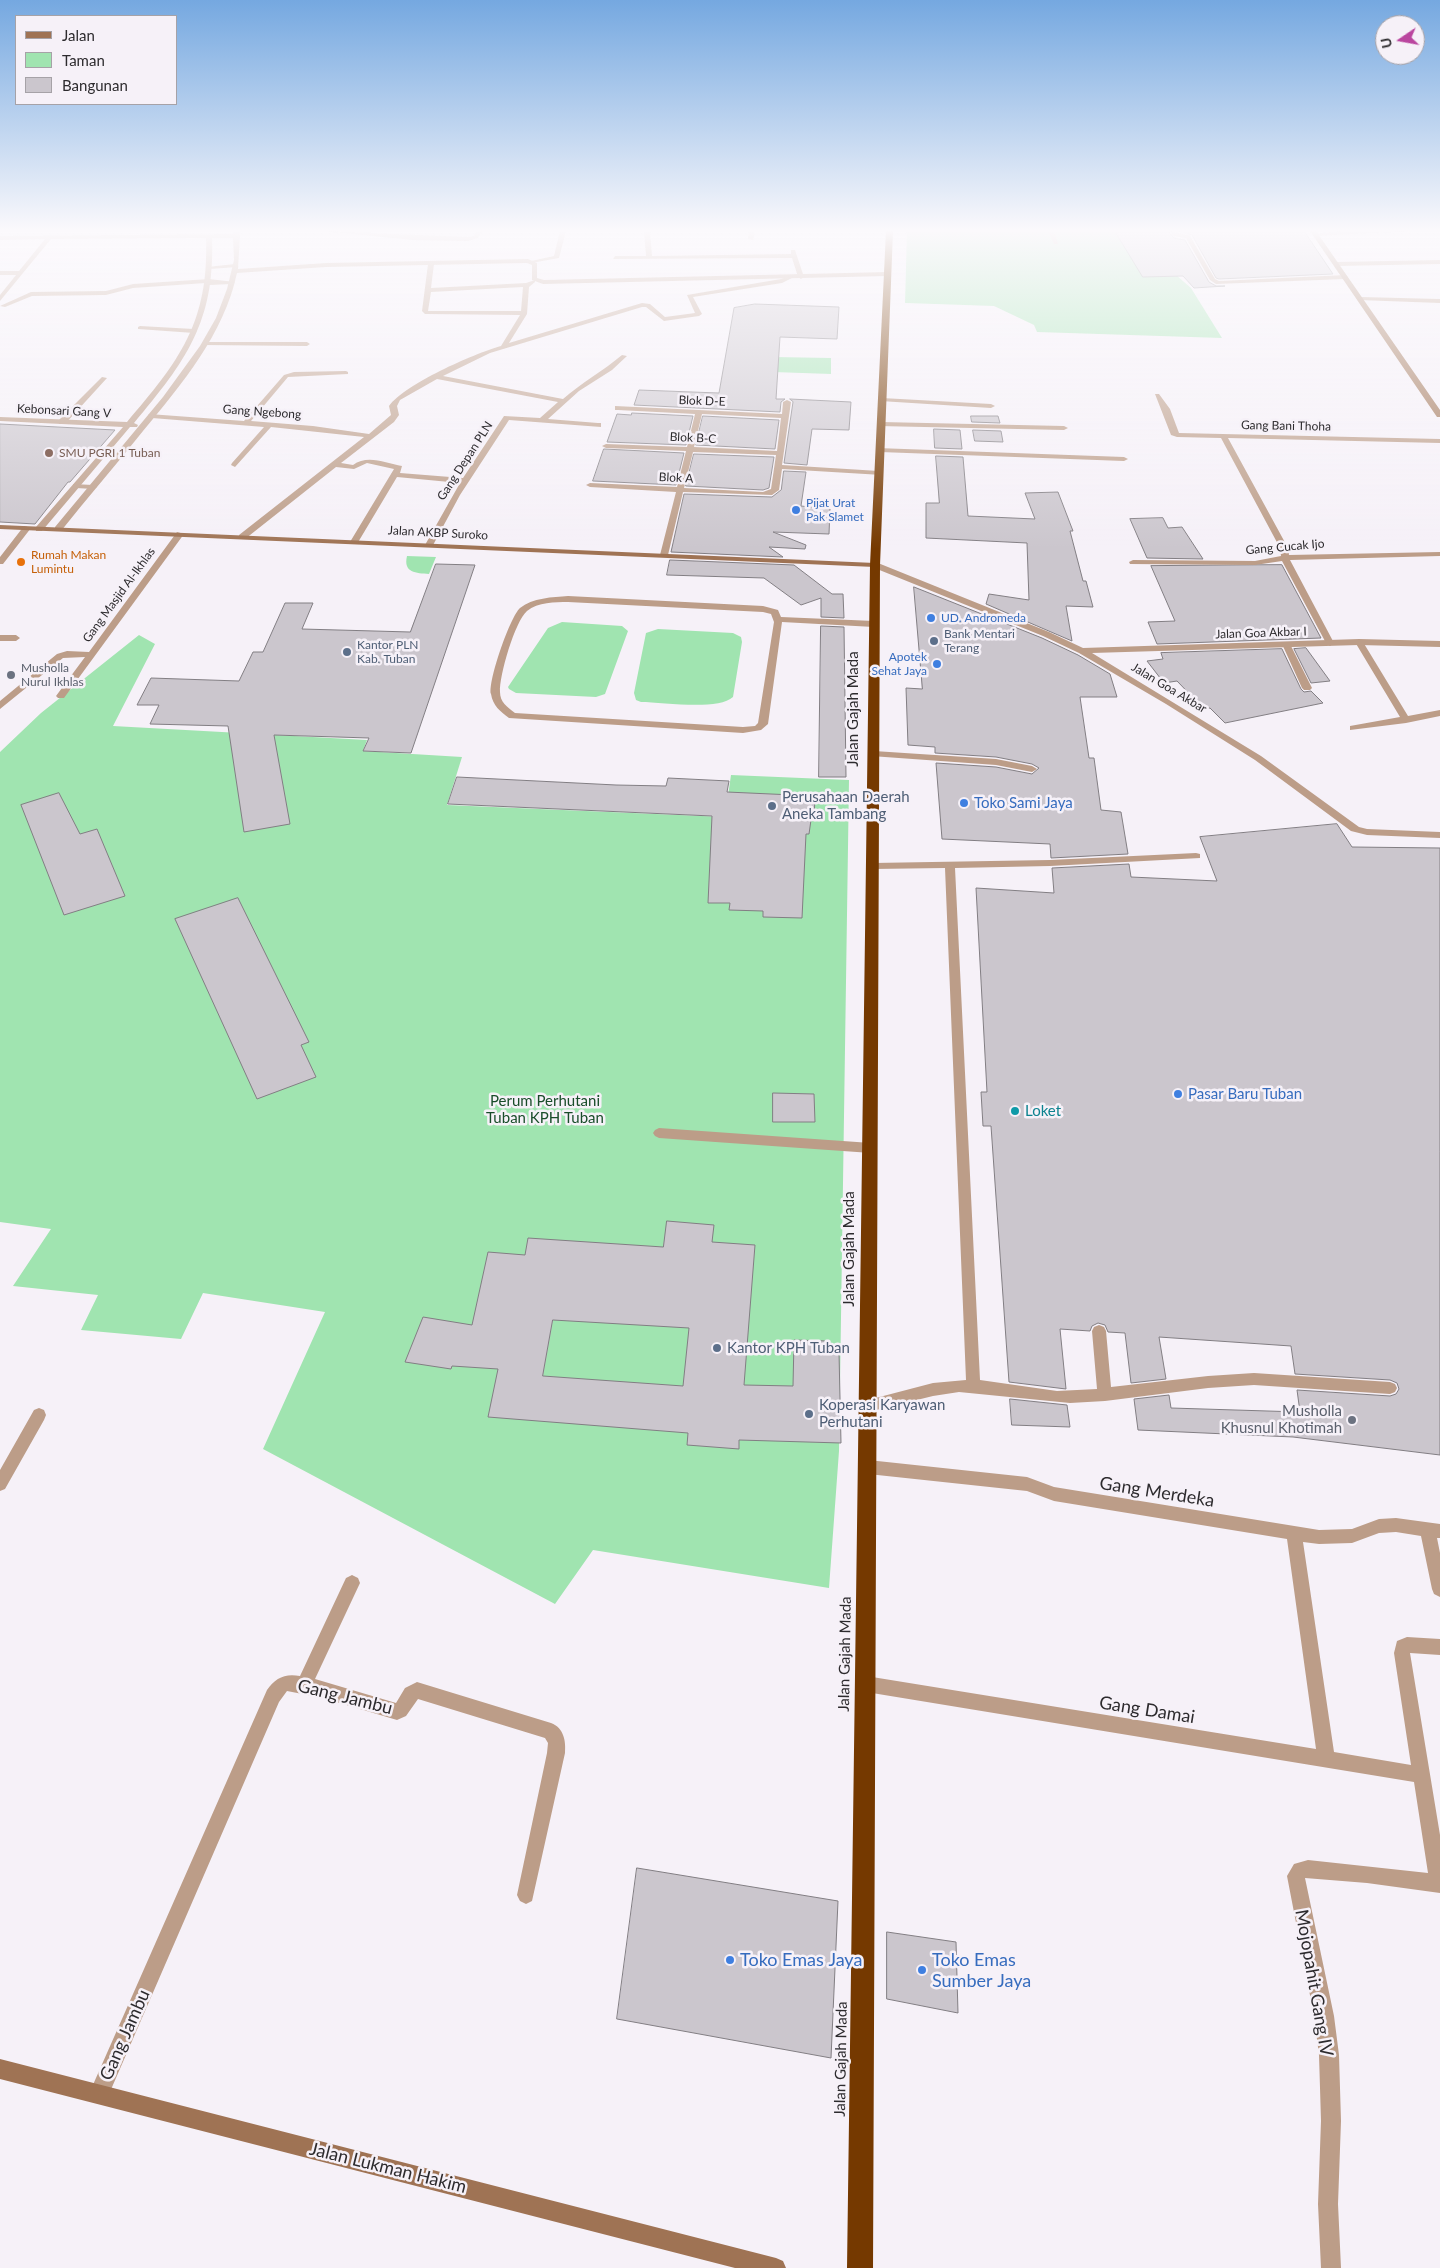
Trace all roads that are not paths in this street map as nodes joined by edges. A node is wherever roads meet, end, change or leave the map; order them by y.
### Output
1 (191, 337) edge
2 (209, 337) edge
3 (510, 337) edge
4 (534, 337) edge
5 (885, 337) edge
6 (1387, 337) edge
7 (205, 344) junction
8 (307, 344) dead end
9 (504, 346) junction
10 (624, 356) dead end
11 (346, 374) dead end
12 (435, 377) junction
13 (104, 378) dead end
14 (1157, 395) dead end
15 (882, 400) junction
16 (562, 401) junction
17 (787, 402) dead end
18 (991, 406) dead end
19 (618, 408) dead end
20 (699, 412) junction
21 (152, 416) junction
22 (785, 416) junction
23 (1440, 416) edge
24 (0, 419) edge
25 (541, 421) junction
26 (62, 422) junction
27 (248, 422) junction
28 (270, 424) junction
29 (881, 424) junction
30 (128, 425) junction
31 (598, 425) dead end
32 (144, 426) junction
33 (1064, 428) dead end
34 (370, 436) junction
35 (1223, 436) junction
36 (1440, 441) edge
37 (606, 446) dead end
38 (690, 449) junction
39 (880, 450) junction
40 (780, 454) junction
41 (1124, 459) dead end
42 (235, 464) dead end
43 (334, 464) junction
44 (778, 468) junction
45 (879, 473) junction
46 (396, 475) junction
47 (466, 481) junction
48 (590, 485) dead end
49 (76, 486) junction
50 (93, 487) junction
51 (680, 490) junction
52 (0, 528) edge
53 (27, 528) junction
54 (39, 529) junction
55 (61, 530) junction
56 (180, 534) junction
57 (242, 537) junction
58 (354, 542) junction
59 (429, 545) junction
60 (1440, 554) edge
61 (664, 555) junction
62 (1285, 559) junction
63 (0, 562) edge
64 (1133, 562) dead end
65 (875, 565) junction
66 (772, 602) dead end
67 (777, 617) junction
68 (874, 624) junction
69 (0, 638) edge
70 (16, 638) dead end
71 (1359, 642) junction
72 (1330, 643) junction
73 (1286, 644) junction
74 (1440, 644) edge
75 (1082, 651) junction
76 (91, 655) junction
77 (1307, 688) dead end
78 (61, 696) dead end
79 (0, 706) edge
80 (1440, 713) edge
81 (1406, 720) junction
82 (1353, 728) dead end
83 (874, 754) junction
84 (1032, 769) dead end
85 (1440, 835) edge
86 (1196, 856) dead end
87 (873, 866) junction
88 (950, 866) junction
89 (660, 1133) dead end
90 (871, 1148) junction
91 (1099, 1332) dead end
92 (973, 1386) junction
93 (1390, 1388) dead end
94 (1105, 1395) junction
95 (868, 1406) junction
96 (39, 1414) dead end
97 (868, 1467) junction
98 (0, 1484) edge
99 (1434, 1530) edge
100 (1294, 1534) junction
101 (352, 1583) dead end
102 (1440, 1589) edge
103 (1440, 1648) edge
104 (866, 1684) junction
105 (304, 1685) junction
106 (1326, 1759) junction
107 (1422, 1775) junction
108 (1440, 1884) edge
109 (526, 1895) dead end
110 (0, 2069) edge
111 (99, 2094) junction
112 (776, 2268) edge
113 (860, 2268) edge
114 (1331, 2268) edge

1 - 30 street, Kebonsari Gang V
2 - 7 street
3 - 9 street
4 - 9 street
5 - 15 highway, Jalan Gajah Mada
6 - 23 street
7 - 8 street
7 - 21 street
9 - 12 street
10 - 16 street
11 - 27 street
12 - 16 street
12 - 34 street
13 - 26 street
14 - 35 street, Gang Bani Thoha
15 - 18 street
15 - 29 highway, Jalan Gajah Mada
16 - 25 street
17 - 22 street
19 - 20 street, Blok D-E
20 - 22 street, Blok D-E
20 - 38 street
21 - 27 street, Gang Ngebong
21 - 32 street
22 - 40 street
24 - 26 street, Kebonsari Gang V
25 - 31 street, Gang Depan PLN
25 - 47 street, Gang Depan PLN
26 - 30 street, Kebonsari Gang V
27 - 28 street, Gang Ngebong
28 - 34 street, Gang Ngebong
28 - 42 street
29 - 33 street
29 - 39 highway, Jalan Gajah Mada
30 - 32 street, Kebonsari Gang V
30 - 49 street, Kebonsari Gang V
32 - 50 street
34 - 43 street
35 - 36 street, Gang Bani Thoha
35 - 62 street
37 - 38 street, Blok B-C
38 - 40 street, Blok B-C
38 - 51 street
39 - 41 street
39 - 45 highway, Jalan Gajah Mada
40 - 44 street
43 - 46 street
43 - 57 street
44 - 45 street
44 - 51 street, Blok A
45 - 65 highway, Jalan Gajah Mada
46 - 47 street
46 - 58 street
47 - 59 street, Gang Depan PLN
48 - 51 street, Blok A
49 - 50 street
49 - 54 street, Kebonsari Gang V
50 - 55 street
51 - 61 street
52 - 53 street, Jalan AKBP Suroko
53 - 54 street, Jalan AKBP Suroko
53 - 63 street
54 - 55 street, Jalan AKBP Suroko
55 - 56 street, Jalan AKBP Suroko
56 - 57 street, Jalan AKBP Suroko
56 - 76 street, Gang Masjid Al-Ikhlas
57 - 58 street, Jalan AKBP Suroko
58 - 59 street, Jalan AKBP Suroko
59 - 61 street, Jalan AKBP Suroko
60 - 62 street, Gang Cucak Ijo
61 - 65 street, Jalan AKBP Suroko
62 - 64 street, Gang Cucak Ijo
62 - 72 street
65 - 68 highway, Jalan Gajah Mada
65 - 75 street, Jalan Goa Akbar
66 - 67 street
67 - 67 street
67 - 68 street
68 - 83 highway, Jalan Gajah Mada
69 - 70 street
71 - 72 street, Jalan Goa Akbar I
71 - 74 street, Jalan Goa Akbar I
71 - 81 street
72 - 73 street, Jalan Goa Akbar I
73 - 75 street, Jalan Goa Akbar I
73 - 77 street
75 - 85 street, Jalan Goa Akbar
76 - 78 street, Gang Masjid Al-Ikhlas
76 - 79 street
80 - 81 street
81 - 82 street
83 - 84 street
83 - 87 highway, Jalan Gajah Mada
86 - 88 street
87 - 88 street
87 - 90 highway, Jalan Gajah Mada
88 - 92 street
89 - 90 street
90 - 95 highway, Jalan Gajah Mada
91 - 94 street
92 - 94 street
92 - 95 street
93 - 94 street
95 - 97 highway, Jalan Gajah Mada
96 - 98 street
97 - 100 street, Gang Merdeka
97 - 104 highway, Jalan Gajah Mada
99 - 100 street, Gang Merdeka
99 - 102 street
100 - 106 street
101 - 105 street
103 - 107 street
104 - 106 street, Gang Damai
104 - 113 highway, Jalan Gajah Mada
105 - 109 street, Gang Jambu
105 - 111 street, Gang Jambu
106 - 107 street, Gang Damai
107 - 108 street
108 - 114 street, Mojopahit Gang IV
110 - 111 street, Jalan Lukman Hakim
111 - 112 street, Jalan Lukman Hakim

